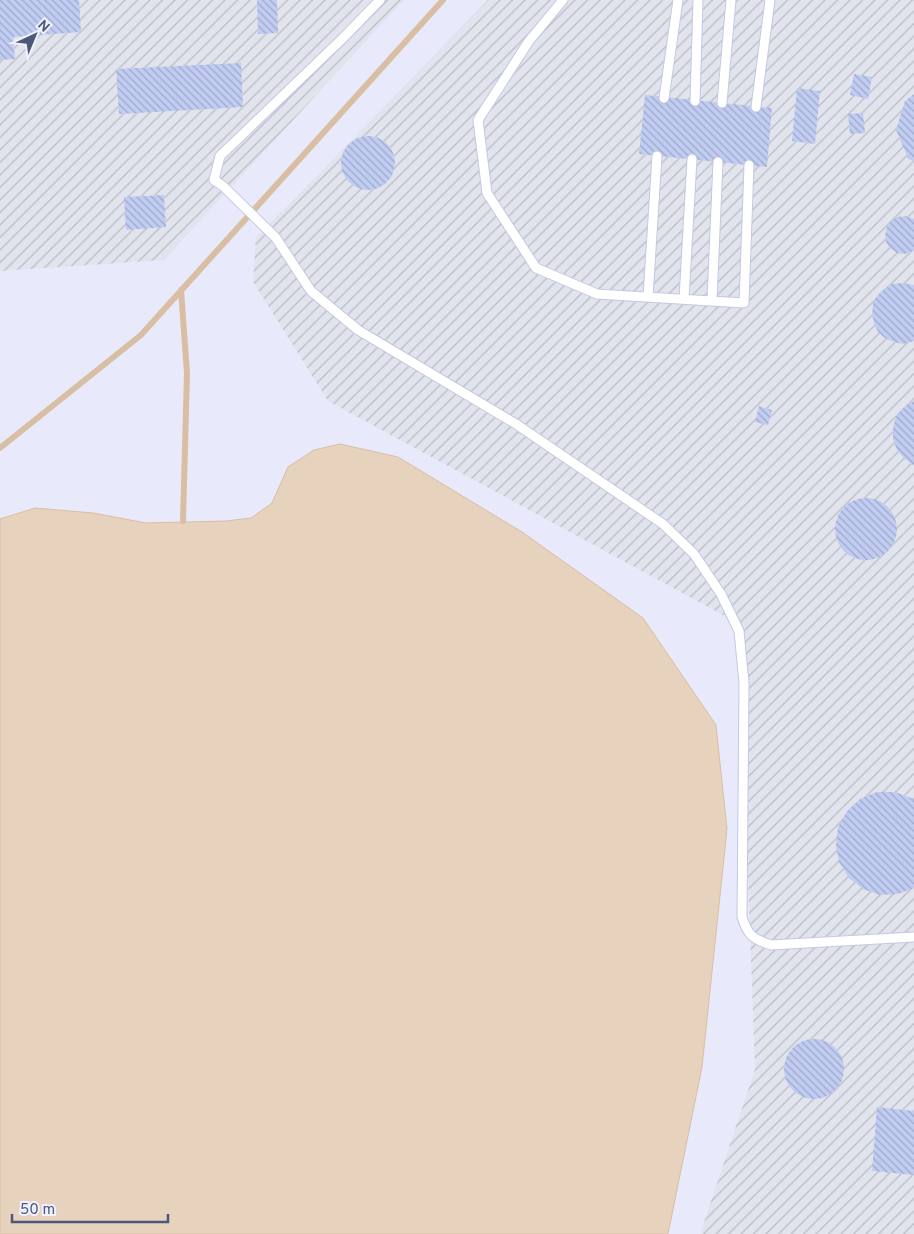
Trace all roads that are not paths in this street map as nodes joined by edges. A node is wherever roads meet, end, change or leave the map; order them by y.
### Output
1 (380, 0) edge
2 (563, 0) edge
3 (678, 0) edge
4 (698, 0) edge
5 (731, 0) edge
6 (770, 0) edge
7 (664, 98) dead end
8 (695, 101) dead end
9 (722, 104) dead end
10 (756, 107) dead end
11 (658, 156) dead end
12 (692, 159) dead end
13 (718, 162) dead end
14 (749, 165) dead end
15 (648, 297) junction
16 (684, 299) junction
17 (712, 300) junction
18 (914, 936) edge

1 - 18 lane
2 - 15 lane
3 - 7 lane
4 - 8 lane
5 - 9 lane
6 - 10 lane
11 - 15 lane
12 - 16 lane
13 - 17 lane
14 - 17 lane
15 - 16 lane
16 - 17 lane

